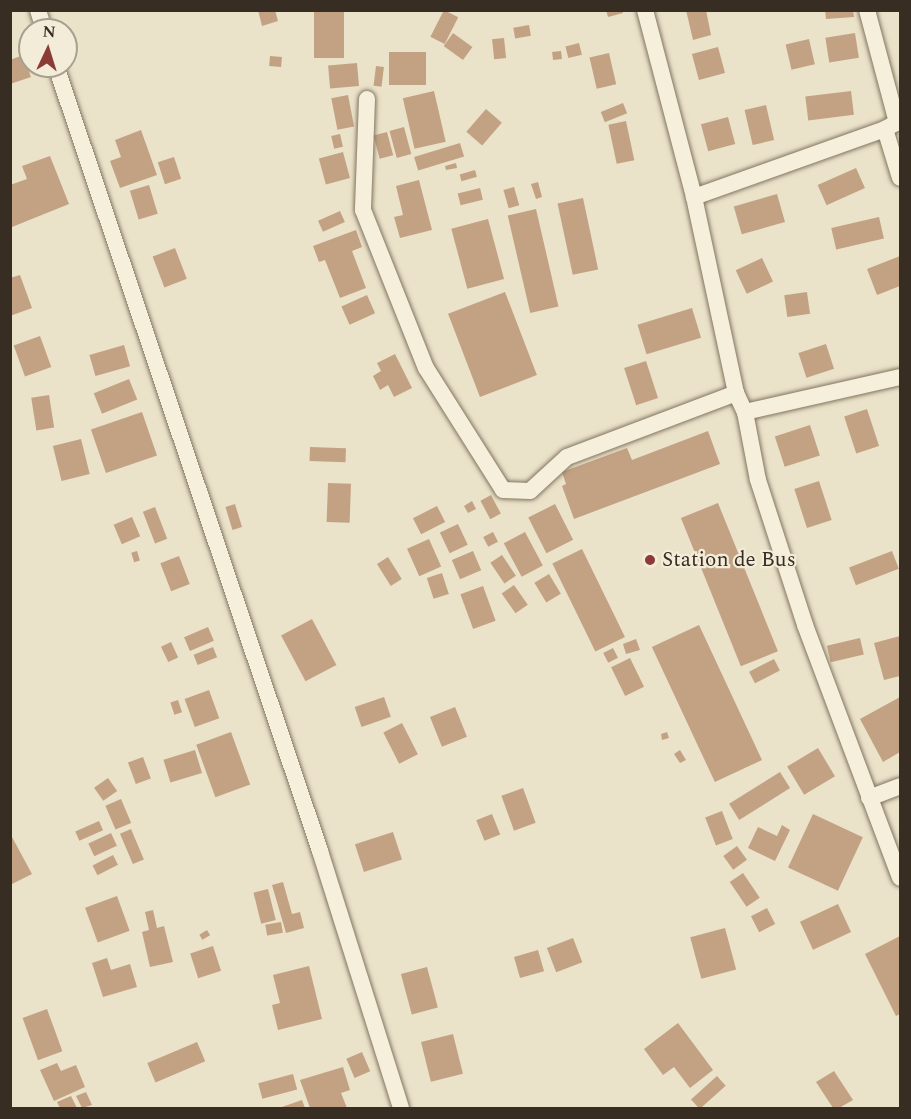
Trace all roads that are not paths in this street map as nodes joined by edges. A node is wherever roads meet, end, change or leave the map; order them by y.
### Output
1 (645, 10) edge
2 (867, 10) edge
3 (60, 78) edge
4 (367, 99) dead end
5 (894, 124) edge
6 (900, 178) edge
7 (694, 197) junction
8 (900, 377) edge
9 (736, 393) junction
10 (746, 412) junction
11 (900, 786) edge
12 (869, 798) junction
13 (900, 878) edge
14 (401, 1108) edge

1 - 7 street
2 - 5 street
3 - 14 street
4 - 9 street
5 - 6 street
5 - 7 street
7 - 9 street
8 - 10 street
9 - 10 street
10 - 12 street
11 - 12 street
12 - 13 street

